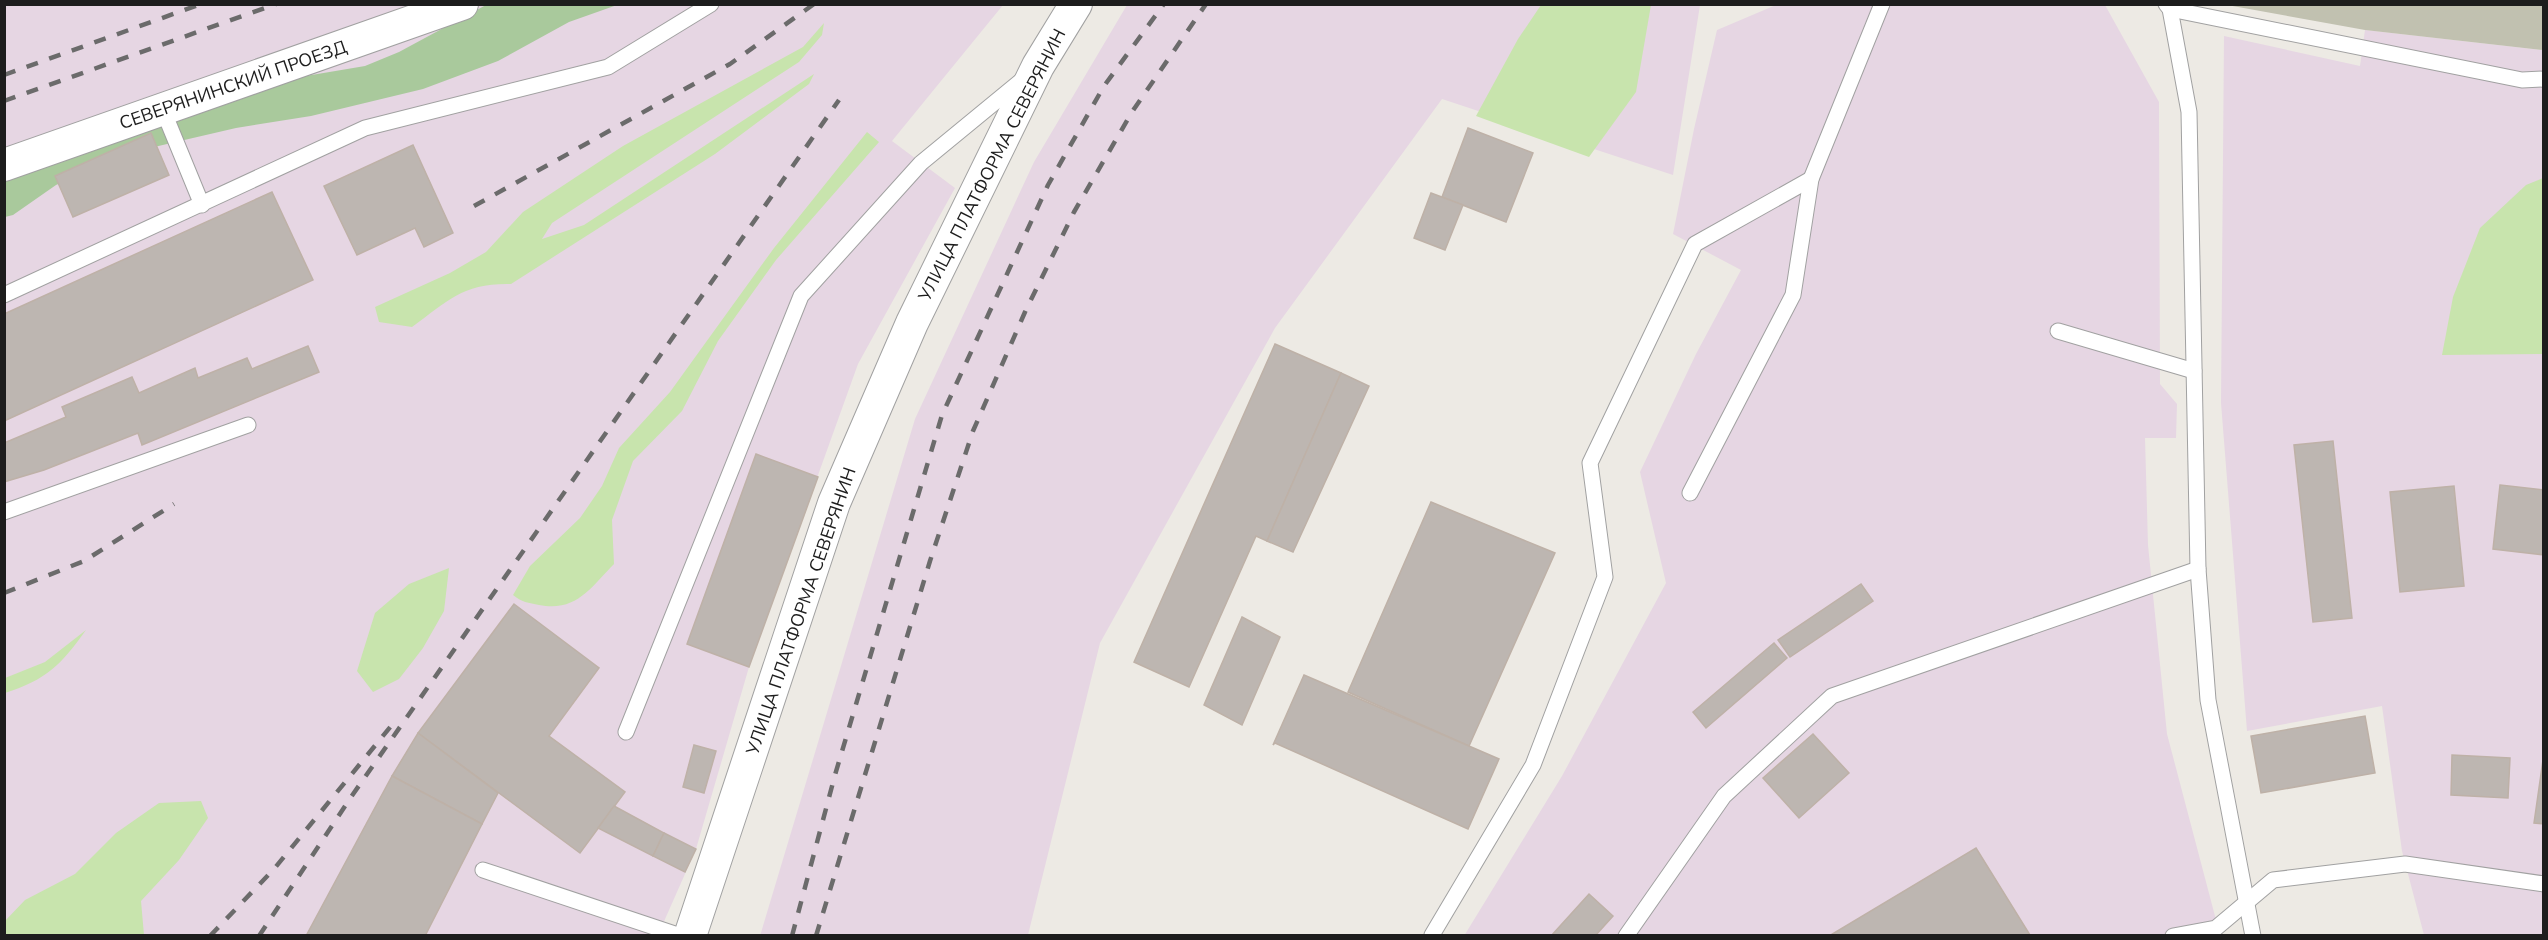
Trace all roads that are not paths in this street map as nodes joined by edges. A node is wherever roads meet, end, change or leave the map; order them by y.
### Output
1 (462, 4) edge
2 (711, 4) edge
3 (1076, 4) edge
4 (1882, 4) edge
5 (2168, 7) edge
6 (1038, 66) junction
7 (2544, 79) edge
8 (163, 110) junction
9 (4, 165) edge
10 (1811, 179) junction
11 (202, 205) junction
12 (4, 296) edge
13 (2058, 331) dead end
14 (2194, 371) junction
15 (248, 425) dead end
16 (1690, 492) dead end
17 (4, 512) edge
18 (2198, 568) junction
19 (626, 732) dead end
20 (483, 870) dead end
21 (2544, 884) edge
22 (2246, 903) junction
23 (1432, 935) edge
24 (681, 936) edge
25 (690, 936) edge
26 (1626, 936) edge
27 (2173, 936) edge
28 (2253, 936) edge

1 - 8 street, СЕВЕРЯНИНСКИЙ ПРОЕЗД
2 - 11 lane
3 - 6 street, УЛИЦА ПЛАТФОРМА СЕВЕРЯНИН
4 - 10 lane
5 - 7 lane
5 - 14 lane
6 - 19 lane
6 - 25 street, УЛИЦА ПЛАТФОРМА СЕВЕРЯНИН
8 - 9 street, СЕВЕРЯНИНСКИЙ ПРОЕЗД
8 - 11 lane
10 - 16 lane
10 - 23 lane
11 - 12 lane
13 - 14 lane
14 - 18 lane
15 - 17 lane
18 - 22 lane
18 - 26 lane
20 - 24 lane
21 - 22 lane
22 - 27 lane
22 - 28 lane

